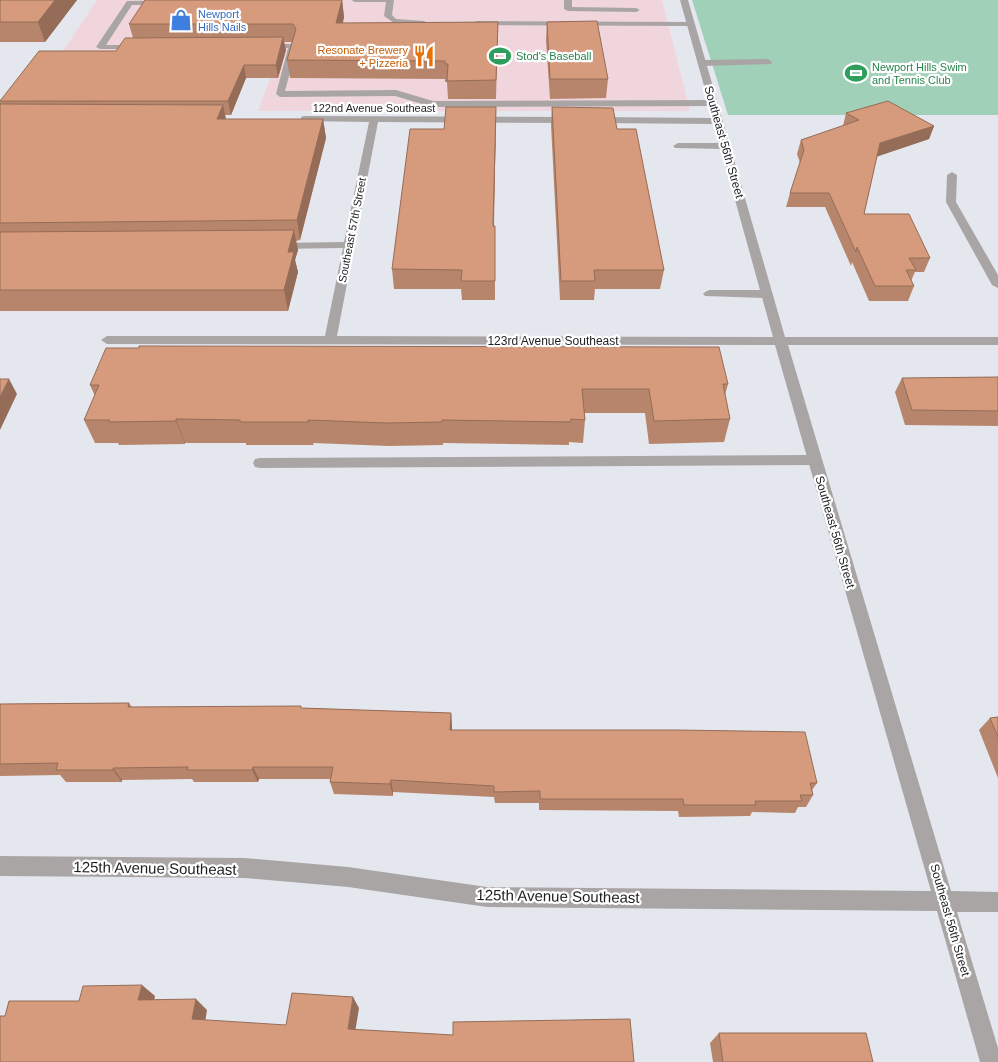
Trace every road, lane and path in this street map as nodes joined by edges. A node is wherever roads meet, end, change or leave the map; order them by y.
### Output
1 (196, 0) edge
2 (355, 0) edge
3 (390, 0) edge
4 (568, 0) edge
5 (634, 0) edge
6 (684, 0) edge
7 (636, 10) junction
8 (434, 23) edge
9 (472, 23) edge
10 (639, 23) junction
11 (691, 24) junction
12 (148, 46) edge
13 (254, 46) edge
14 (768, 62) dead end
15 (702, 63) junction
16 (713, 103) junction
17 (295, 119) edge
18 (374, 119) junction
19 (718, 121) junction
20 (678, 146) dead end
21 (725, 146) junction
22 (952, 175) dead end
23 (348, 245) junction
24 (269, 246) edge
25 (998, 284) edge
26 (709, 294) dead end
27 (767, 294) junction
28 (107, 340) dead end
29 (330, 340) junction
30 (998, 340) edge
31 (780, 341) junction
32 (814, 460) junction
33 (260, 463) dead end
34 (0, 866) edge
35 (944, 901) junction
36 (998, 902) edge
37 (991, 1062) edge

1 - 12 street
2 - 3 street
3 - 8 street
4 - 7 street
5 - 7 street
6 - 11 street, Southeast 56th Street
7 - 10 street
9 - 10 street
10 - 11 street
11 - 15 street, Southeast 56th Street
13 - 16 street
14 - 15 street
15 - 16 street, Southeast 56th Street
16 - 19 street, Southeast 56th Street
17 - 18 street, 122nd Avenue Southeast
18 - 19 street, 122nd Avenue Southeast
18 - 23 street, Southeast 57th Street
19 - 21 street, Southeast 56th Street
20 - 21 street
21 - 27 street, Southeast 56th Street
22 - 25 street
23 - 24 street
23 - 29 street, Southeast 57th Street
26 - 27 street
27 - 31 street, Southeast 56th Street
28 - 29 street, 123rd Avenue Southeast
29 - 31 street, 123rd Avenue Southeast
30 - 31 street, 123rd Avenue Southeast
31 - 32 street, Southeast 56th Street
32 - 33 street
32 - 35 street, Southeast 56th Street
34 - 35 street, 125th Avenue Southeast
35 - 36 street, 125th Avenue Southeast
35 - 37 street, Southeast 56th Street

